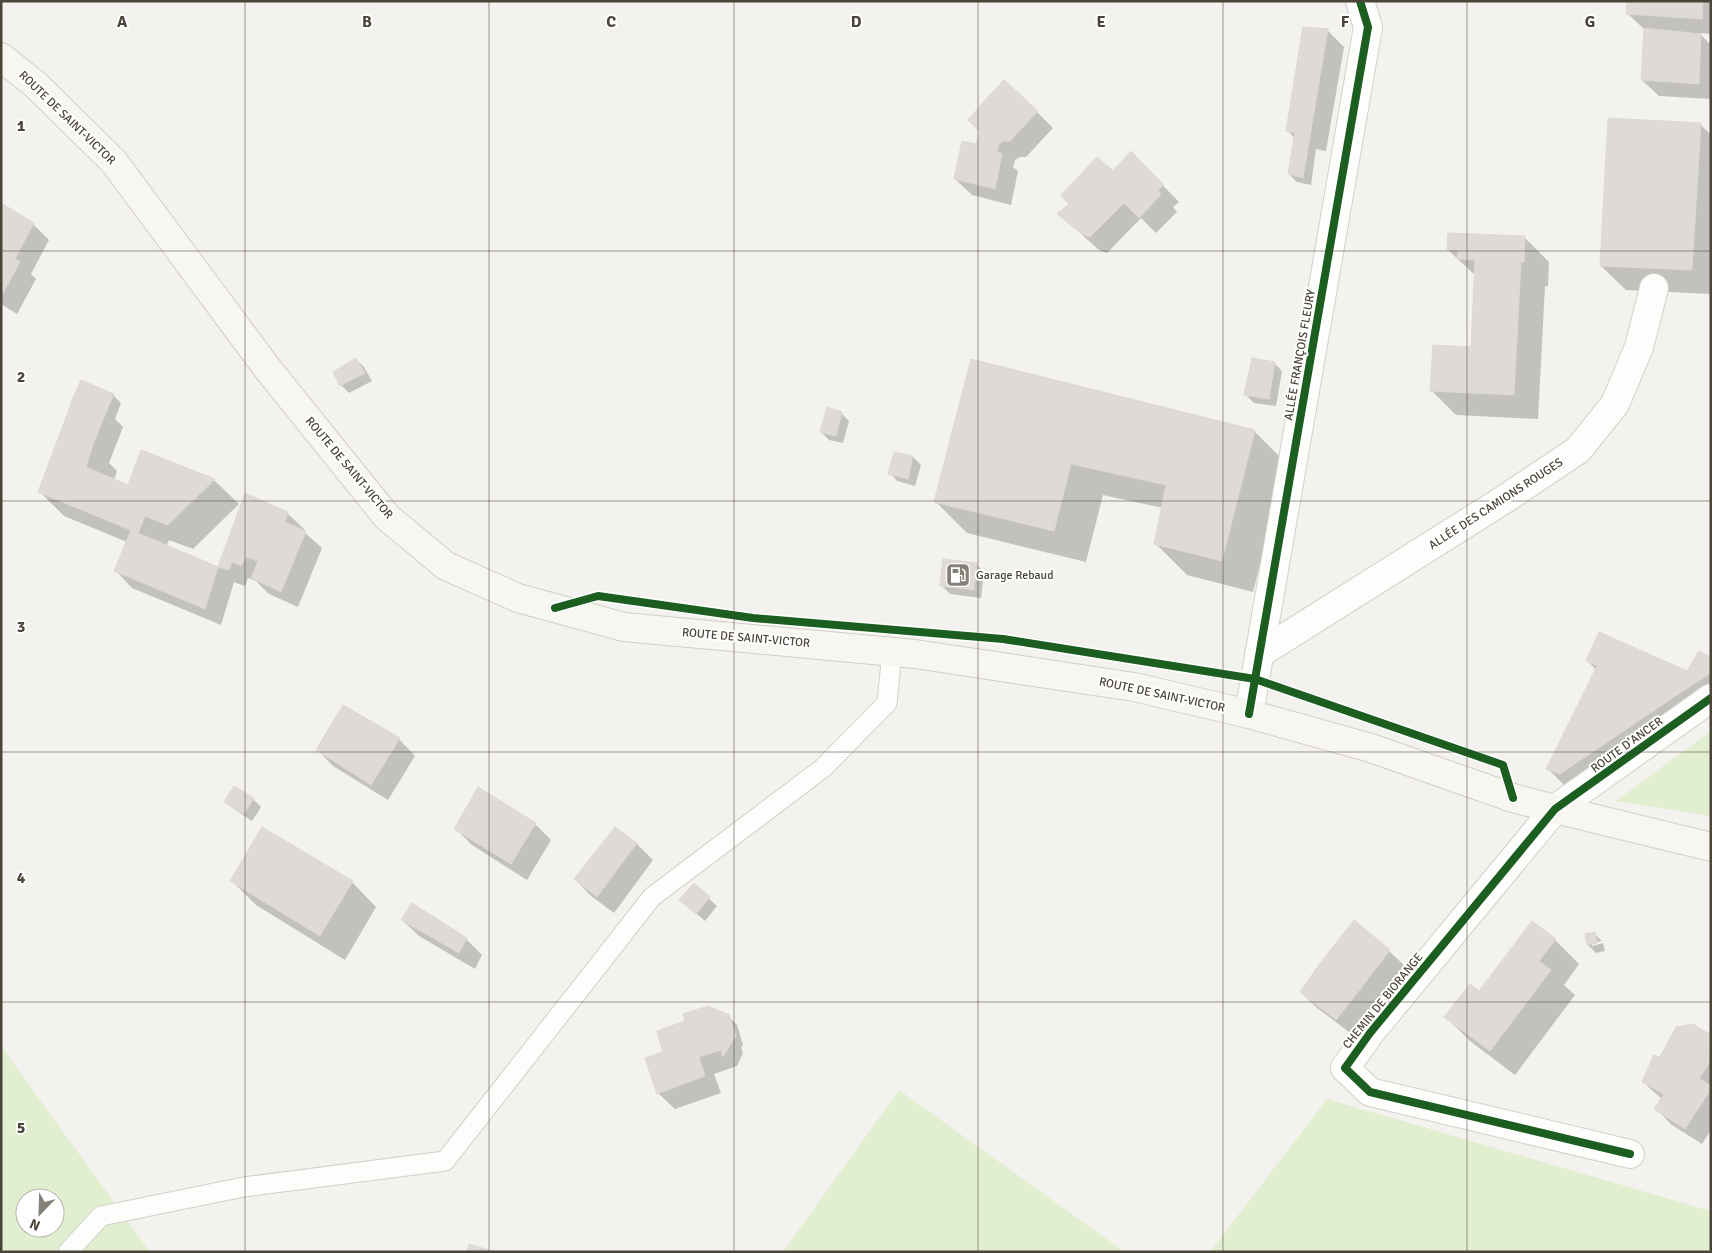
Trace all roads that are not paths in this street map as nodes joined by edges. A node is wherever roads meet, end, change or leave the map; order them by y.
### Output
1 (1360, 1) edge
2 (1, 57) edge
3 (1654, 288) dead end
4 (892, 652) junction
5 (1259, 654) junction
6 (1711, 698) edge
7 (1249, 714) junction
8 (1556, 809) junction
9 (1711, 848) edge
10 (1630, 1154) dead end
11 (68, 1252) edge

1 - 5 street, ALLÉE FRANÇOIS FLEURY
2 - 4 main road, ROUTE DE SAINT-VICTOR
3 - 5 street, ALLÉE DES CAMIONS ROUGES
4 - 7 main road, ROUTE DE SAINT-VICTOR
4 - 11 lane
5 - 7 street, ALLÉE FRANÇOIS FLEURY
6 - 8 street, ROUTE D'ANCER
7 - 8 main road, ROUTE DE SAINT-VICTOR
8 - 9 main road, ROUTE DE SAINT-VICTOR
8 - 10 street, CHEMIN DE BIORANGE

